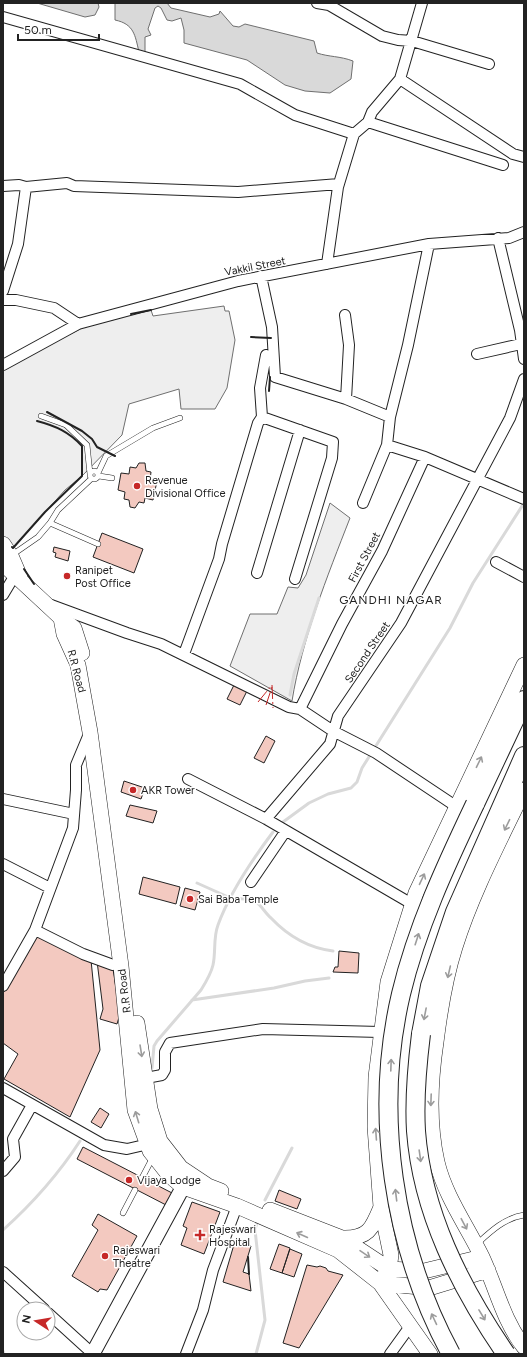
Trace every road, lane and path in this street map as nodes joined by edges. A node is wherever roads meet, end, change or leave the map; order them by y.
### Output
1 (317, 3) edge
2 (422, 3) edge
3 (330, 4) edge
4 (3, 17) edge
5 (411, 42) junction
6 (489, 64) dead end
7 (400, 79) junction
8 (368, 122) junction
9 (354, 134) junction
10 (524, 157) edge
11 (503, 165) dead end
12 (339, 184) junction
13 (3, 186) edge
14 (26, 187) junction
15 (524, 232) edge
16 (498, 238) junction
17 (429, 244) junction
18 (327, 264) junction
19 (261, 276) junction
20 (3, 291) edge
21 (3, 300) edge
22 (345, 315) dead end
23 (78, 324) junction
24 (521, 344) junction
25 (3, 353) edge
26 (477, 354) dead end
27 (266, 355) dead end
28 (524, 359) edge
29 (3, 365) edge
30 (524, 379) edge
31 (346, 399) junction
32 (41, 416) dead end
33 (262, 417) junction
34 (390, 417) junction
35 (180, 418) dead end
36 (300, 430) junction
37 (387, 445) junction
38 (425, 457) junction
39 (98, 474) junction
40 (91, 476) junction
41 (112, 478) dead end
42 (476, 480) junction
43 (524, 499) edge
44 (363, 503) dead end
45 (50, 524) junction
46 (98, 544) dead end
47 (5, 557) edge
48 (496, 562) dead end
49 (257, 574) dead end
50 (524, 577) edge
51 (18, 578) junction
52 (295, 579) dead end
53 (3, 595) edge
54 (43, 602) junction
55 (61, 618) junction
56 (184, 654) junction
57 (524, 665) edge
58 (524, 700) edge
59 (300, 709) junction
60 (333, 731) junction
61 (90, 732) junction
62 (524, 756) edge
63 (188, 779) dead end
64 (524, 790) edge
65 (3, 799) edge
66 (456, 807) junction
67 (74, 814) junction
68 (266, 819) junction
69 (285, 832) junction
70 (3, 864) edge
71 (252, 882) dead end
72 (50, 888) junction
73 (412, 904) junction
74 (35, 930) junction
75 (113, 965) dead end
76 (3, 986) edge
77 (380, 1032) junction
78 (146, 1078) junction
79 (3, 1088) edge
80 (32, 1105) junction
81 (154, 1147) junction
82 (3, 1171) edge
83 (142, 1178) dead end
84 (183, 1187) junction
85 (135, 1190) dead end
86 (237, 1206) junction
87 (381, 1207) junction
88 (123, 1213) dead end
89 (524, 1215) edge
90 (343, 1248) junction
91 (482, 1258) junction
92 (389, 1269) junction
93 (3, 1272) edge
94 (380, 1283) junction
95 (35, 1301) edge
96 (56, 1320) edge
97 (411, 1325) junction
98 (524, 1347) edge
99 (93, 1354) edge
100 (186, 1354) edge
101 (390, 1354) edge
102 (430, 1354) edge
103 (451, 1354) edge
104 (506, 1354) edge

1 - 3 street
2 - 5 street
3 - 5 street
4 - 9 street
5 - 6 street
5 - 7 street
7 - 8 street
7 - 10 street
8 - 9 street
8 - 11 street
9 - 12 street
12 - 14 street
12 - 18 street
13 - 14 street
14 - 20 street
15 - 16 street, Vakkil Street
16 - 17 street, Vakkil Street
16 - 24 street
17 - 18 street, Vakkil Street
17 - 34 street
18 - 19 street, Vakkil Street
19 - 23 street, Vakkil Street
19 - 31 street
21 - 23 street
22 - 31 street
23 - 29 street, Vakkil Street
24 - 26 street
24 - 28 street
25 - 29 street
27 - 33 street
30 - 42 street, Second Street
31 - 34 street
32 - 40 lane
33 - 36 street
33 - 56 street
34 - 37 street
35 - 39 lane
36 - 49 street
36 - 52 street
37 - 38 street
37 - 44 street
38 - 42 street
38 - 59 street, First Street
39 - 40 lane
39 - 41 lane
40 - 45 lane
42 - 43 street
42 - 60 street, Second Street
45 - 46 lane
45 - 47 lane
47 - 51 main road, R.R Road
48 - 50 street
51 - 53 street
51 - 54 main road, R.R Road
54 - 55 main road, R.R Road
54 - 56 street
55 - 61 main road, R.R Road
55 -> 78 main road, R.R Road
56 - 59 street
66 -> 57 main road
103 -> 58 highway, bridge
59 - 60 street
60 - 66 street
60 - 68 street, Second Street
61 - 67 street
81 -> 61 main road, R.R Road
62 -> 104 highway, bridge
63 - 68 street
64 -> 91 main road
65 - 67 street
73 -> 66 main road
67 - 72 street
68 - 69 street
69 - 71 street
69 - 73 street
70 - 72 street
72 - 74 street
73 - 77 main road
74 - 75 street
74 - 76 street
77 - 78 street
87 -> 77 main road
78 - 81 main road, R.R Road
79 - 80 street
80 - 81 street
80 - 82 street
81 - 83 lane
81 - 84 main road, R.R Road
81 - 90 main road, R.R Road
84 - 86 main road, R.R Road
84 - 99 street
85 - 88 lane
90 -> 86 main road, R.R Road
86 - 100 street
87 - 90 main road
87 - 92 main road
89 - 91 lane
90 -> 92 main road
90 - 94 main road
91 - 92 main road
91 - 94 main road
91 - 98 main road
92 - 94 main road
93 - 95 street
94 - 97 main road
96 - 99 street
97 - 101 street
97 - 102 main road

